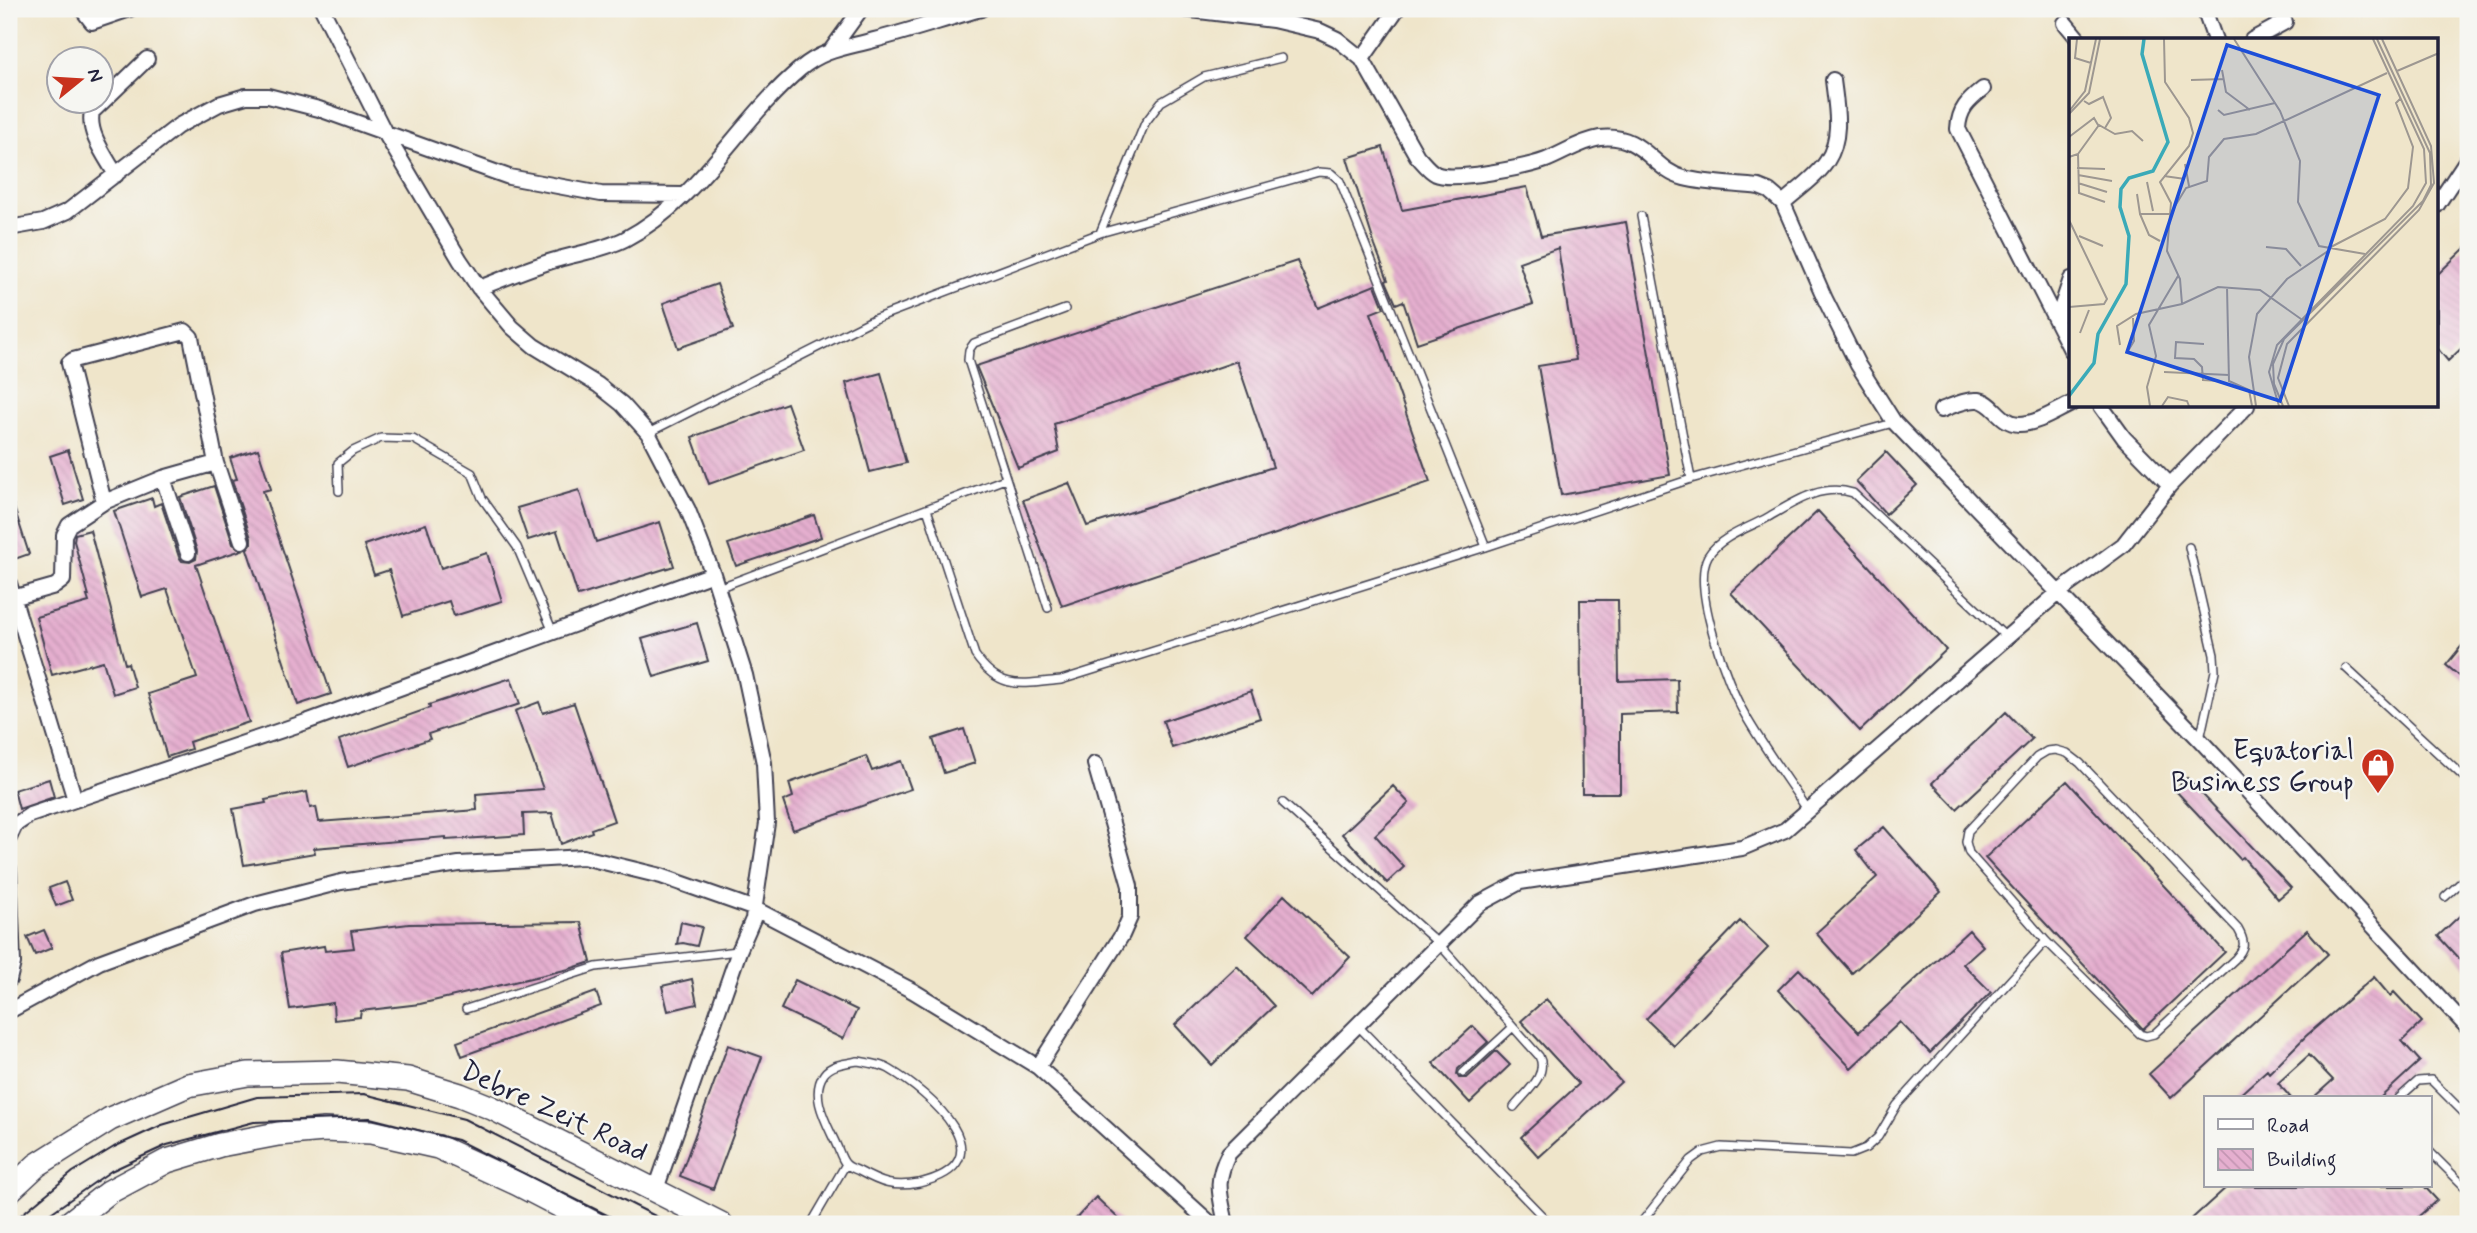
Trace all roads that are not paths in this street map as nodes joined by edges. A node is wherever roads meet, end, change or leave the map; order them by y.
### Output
1 (82, 9) edge
2 (130, 9) edge
3 (323, 9) edge
4 (861, 9) edge
5 (981, 9) edge
6 (1183, 9) edge
7 (2204, 9) edge
8 (1399, 10) edge
9 (2285, 22) dead end
10 (2065, 23) dead end
11 (2077, 38) edge
12 (2214, 38) edge
13 (2256, 38) edge
14 (832, 49) junction
15 (1281, 58) dead end
16 (147, 59) dead end
17 (1362, 59) junction
18 (1833, 80) dead end
19 (1983, 89) dead end
20 (385, 133) junction
21 (2468, 158) edge
22 (116, 175) junction
23 (683, 195) junction
24 (1783, 203) junction
25 (2438, 203) edge
26 (1641, 216) dead end
27 (9, 229) edge
28 (1100, 233) junction
29 (2069, 285) edge
30 (480, 288) junction
31 (1065, 309) dead end
32 (2057, 321) junction
33 (2069, 346) edge
34 (2069, 405) edge
35 (2102, 408) edge
36 (2245, 408) edge
37 (1941, 410) dead end
38 (1894, 422) junction
39 (648, 433) junction
40 (216, 463) junction
41 (163, 478) junction
42 (1005, 479) junction
43 (1691, 479) junction
44 (2170, 485) junction
45 (339, 491) dead end
46 (104, 502) junction
47 (927, 509) junction
48 (242, 541) dead end
49 (1486, 547) junction
50 (2189, 547) dead end
51 (188, 553) dead end
52 (713, 574) junction
53 (718, 589) junction
54 (2059, 592) junction
55 (10, 593) edge
56 (1048, 608) dead end
57 (553, 632) junction
58 (2007, 637) junction
59 (2346, 668) dead end
60 (2200, 740) junction
61 (1095, 765) dead end
62 (2468, 780) edge
63 (75, 800) junction
64 (1283, 803) dead end
65 (1809, 812) junction
66 (9, 838) edge
67 (9, 869) edge
68 (2468, 876) edge
69 (2445, 897) dead end
70 (755, 909) junction
71 (2046, 941) junction
72 (1439, 944) junction
73 (739, 951) junction
74 (9, 980) edge
75 (466, 1009) dead end
76 (9, 1010) edge
77 (1358, 1026) junction
78 (1513, 1027) junction
79 (2468, 1028) edge
80 (1038, 1067) junction
81 (1463, 1073) dead end
82 (2401, 1096) edge
83 (1514, 1107) dead end
84 (2468, 1117) edge
85 (2432, 1154) edge
86 (846, 1164) junction
87 (9, 1191) edge
88 (2468, 1191) edge
89 (656, 1192) junction
90 (1227, 1221) edge
91 (68, 1224) edge
92 (595, 1224) edge
93 (721, 1224) edge
94 (811, 1224) edge
95 (1211, 1224) edge
96 (1550, 1224) edge
97 (1640, 1224) edge

1 - 2 street
3 - 20 street
4 - 14 street
5 - 14 street
6 - 17 street
7 - 12 street
8 - 17 street
9 - 13 street
10 - 11 street
14 - 23 street
15 - 28 lane
16 - 22 street
17 - 24 street
18 - 24 street
19 - 32 street
20 - 22 street
20 - 23 street
20 - 30 street
21 - 25 street
22 - 27 street
23 - 30 street
24 - 38 street
26 - 43 lane
28 - 39 lane
28 - 49 lane
29 - 32 street
30 - 39 street
31 - 42 lane
32 - 33 street
34 - 37 street
35 - 44 street
36 - 44 street
38 - 43 lane
38 - 54 street
39 - 52 street
40 - 41 street
40 - 46 street
40 - 48 street
41 - 46 street
41 - 51 street
42 - 47 lane
42 - 56 lane
43 - 49 lane
44 - 54 street
45 - 57 lane
46 - 55 street
47 - 49 lane
47 - 53 lane
50 - 60 lane
52 - 53 street
52 - 57 street
53 - 70 street
54 - 58 street
54 - 60 street
55 - 63 street
57 - 63 street
58 - 65 street
58 - 65 lane
59 - 62 lane
60 - 79 street
61 - 80 street
63 - 66 street
64 - 72 lane
65 - 72 street
67 - 74 street
68 - 69 lane
70 - 73 street
70 - 76 street
70 - 80 street
71 - 71 lane
71 - 97 lane
72 - 77 street
72 - 78 lane
73 - 75 lane
73 - 89 street
77 - 90 street
77 - 96 lane
78 - 81 lane
78 - 83 lane
80 - 95 street
82 - 84 lane
85 - 88 lane
86 - 86 lane
86 - 94 lane
87 - 89 main road, Debre Zeit Road
89 - 93 main road, Debre Zeit Road
91 - 92 main road

